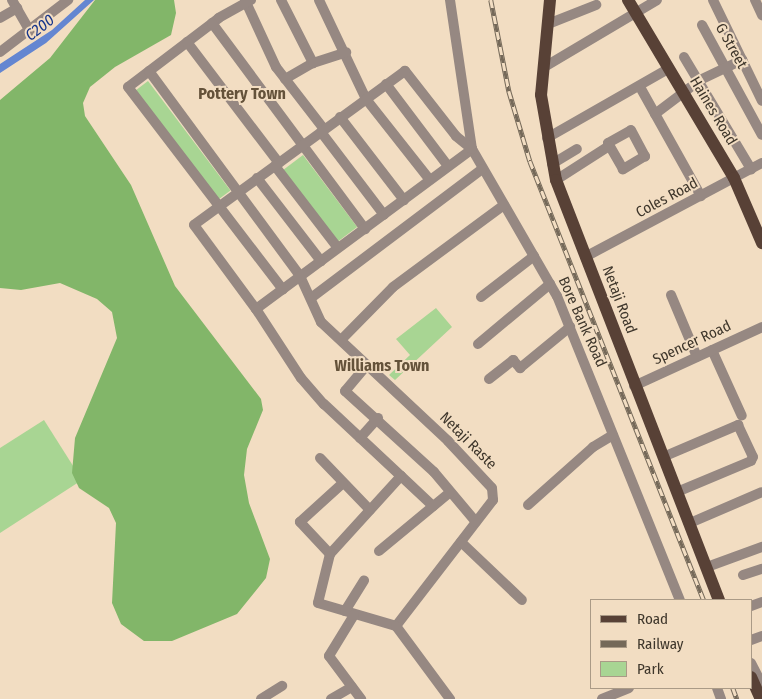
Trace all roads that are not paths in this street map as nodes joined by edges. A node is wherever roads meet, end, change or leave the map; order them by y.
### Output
1 (68, 0) edge
2 (281, 0) edge
3 (319, 0) edge
4 (450, 0) edge
5 (550, 0) edge
6 (657, 0) edge
7 (713, 0) edge
8 (755, 0) edge
9 (248, 1) edge
10 (14, 4) edge
11 (596, 5) dead end
12 (630, 6) edge
13 (762, 15) edge
14 (0, 18) edge
15 (212, 23) junction
16 (548, 24) junction
17 (702, 25) dead end
18 (30, 31) junction
19 (187, 42) junction
20 (0, 52) edge
21 (346, 52) junction
22 (684, 57) dead end
23 (742, 60) junction
24 (313, 63) junction
25 (546, 66) junction
26 (725, 67) junction
27 (668, 69) junction
28 (148, 71) junction
29 (285, 79) junction
30 (700, 80) junction
31 (386, 84) junction
32 (640, 87) junction
33 (682, 92) junction
34 (366, 99) junction
35 (762, 101) edge
36 (656, 114) junction
37 (340, 117) junction
38 (323, 131) junction
39 (762, 135) edge
40 (547, 138) junction
41 (303, 145) junction
42 (609, 146) dead end
43 (472, 149) junction
44 (577, 149) dead end
45 (762, 163) edge
46 (552, 164) junction
47 (277, 165) junction
48 (448, 166) junction
49 (482, 169) junction
50 (751, 169) junction
51 (257, 178) junction
52 (734, 178) junction
53 (430, 180) junction
54 (556, 180) junction
55 (238, 193) junction
56 (701, 196) junction
57 (404, 200) junction
58 (504, 205) junction
59 (220, 206) junction
60 (384, 215) junction
61 (365, 229) junction
62 (762, 243) edge
63 (338, 248) junction
64 (534, 256) junction
65 (585, 258) junction
66 (321, 262) junction
67 (300, 276) junction
68 (550, 284) junction
69 (283, 290) junction
70 (671, 296) dead end
71 (481, 297) dead end
72 (311, 298) junction
73 (256, 309) junction
74 (570, 327) junction
75 (762, 327) edge
76 (341, 340) junction
77 (478, 344) dead end
78 (712, 350) junction
79 (697, 357) junction
80 (367, 365) junction
81 (489, 379) dead end
82 (634, 386) junction
83 (742, 416) dead end
84 (378, 418) junction
85 (613, 434) junction
86 (360, 438) junction
87 (663, 457) junction
88 (320, 458) dead end
89 (401, 476) junction
90 (343, 483) junction
91 (678, 492) junction
92 (762, 492) edge
93 (449, 493) junction
94 (528, 505) dead end
95 (433, 506) junction
96 (370, 510) junction
97 (476, 522) junction
98 (690, 523) junction
99 (461, 542) junction
100 (762, 547) edge
101 (380, 551) dead end
102 (330, 554) junction
103 (707, 567) junction
104 (762, 569) edge
105 (743, 575) dead end
106 (364, 580) dead end
107 (680, 599) edge
108 (719, 599) edge
109 (522, 600) dead end
110 (350, 613) junction
111 (396, 626) junction
112 (752, 665) edge
113 (758, 680) edge
114 (282, 686) dead end
115 (352, 687) junction
116 (627, 689) edge
117 (261, 699) edge
118 (331, 699) edge
119 (360, 699) edge
120 (450, 699) edge
121 (602, 699) edge
122 (761, 699) edge

1 - 18 street
2 - 24 street
3 - 21 street
4 - 43 street, Bore Bank Road
5 - 16 main road, Netaji Road
6 - 12 street
7 - 23 street
8 - 13 street
9 - 15 street
9 - 29 street
10 - 14 street
10 - 18 street
11 - 16 street
12 - 25 street
12 - 27 main road, Haines Road
15 - 19 street
15 - 41 street
16 - 25 main road, Netaji Road
17 - 26 street, G Street
18 - 20 street
19 - 28 street
19 - 47 street
21 - 24 street
21 - 34 street
22 - 30 street
23 - 26 street
23 - 35 street
24 - 29 street
25 - 40 main road, Netaji Road
26 - 30 street
26 - 39 street, G Street
27 - 32 street
27 - 33 main road, Haines Road
28 - 55 street, Netaji Raste
28 - 59 street
29 - 38 street
30 - 33 street
30 - 50 street
31 - 34 street
31 - 43 street
31 - 48 street
32 - 36 street
32 - 40 street
33 - 36 street
33 - 52 main road, Haines Road
34 - 37 street
34 - 53 street
36 - 56 street
37 - 38 street
37 - 57 street
38 - 41 street
38 - 60 street
40 - 46 main road, Netaji Road
41 - 47 street
41 - 61 street
42 - 54 street
43 - 48 street
43 - 49 street, Bore Bank Road
44 - 46 street
45 - 50 street, Coles Road
46 - 54 main road, Netaji Road
47 - 51 street
47 - 63 street
48 - 53 street
49 - 58 street, Bore Bank Road
49 - 72 street
50 - 52 street, Coles Road
51 - 55 street
51 - 66 street
52 - 56 street, Coles Road
52 - 62 main road, Haines Road
53 - 57 street
54 - 65 main road, Netaji Road
55 - 59 street
55 - 67 street, Netaji Raste
56 - 65 street, Coles Road
57 - 60 street
58 - 64 street, Bore Bank Road
58 - 76 street
59 - 69 street
59 - 73 street
60 - 61 street
61 - 63 street
63 - 66 street
64 - 68 street, Bore Bank Road
64 - 71 street
65 - 82 main road, Netaji Road
66 - 67 street
67 - 69 street
67 - 72 street, Netaji Raste
68 - 74 street, Bore Bank Road
68 - 77 street
69 - 73 street
70 - 79 street
72 - 76 street, Netaji Raste
73 - 86 street
74 - 81 street
74 - 85 street, Bore Bank Road
75 - 78 street, Spencer Road
76 - 80 street, Netaji Raste
78 - 79 street, Spencer Road
78 - 83 street
79 - 82 street, Spencer Road
80 - 84 street
80 - 97 street, Netaji Raste
82 - 87 main road, Netaji Road
84 - 86 street
84 - 93 street
85 - 94 street
85 - 107 street, Bore Bank Road
86 - 89 street
87 - 91 main road, Netaji Road
87 - 91 street
88 - 90 street
89 - 95 street
89 - 96 street
90 - 96 street
90 - 102 street
91 - 98 main road, Netaji Road
92 - 98 street
93 - 95 street
93 - 97 street
95 - 101 street
96 - 102 street
97 - 99 street, Netaji Raste
98 - 103 main road, Netaji Road
99 - 109 street
99 - 111 street, Netaji Raste
100 - 103 street
102 - 110 street
103 - 108 main road, Netaji Road
104 - 105 street
106 - 110 street
110 - 111 street
110 - 115 street
111 - 120 street
112 - 113 street
113 - 122 main road
114 - 117 street
115 - 118 street
115 - 119 street
116 - 121 street

